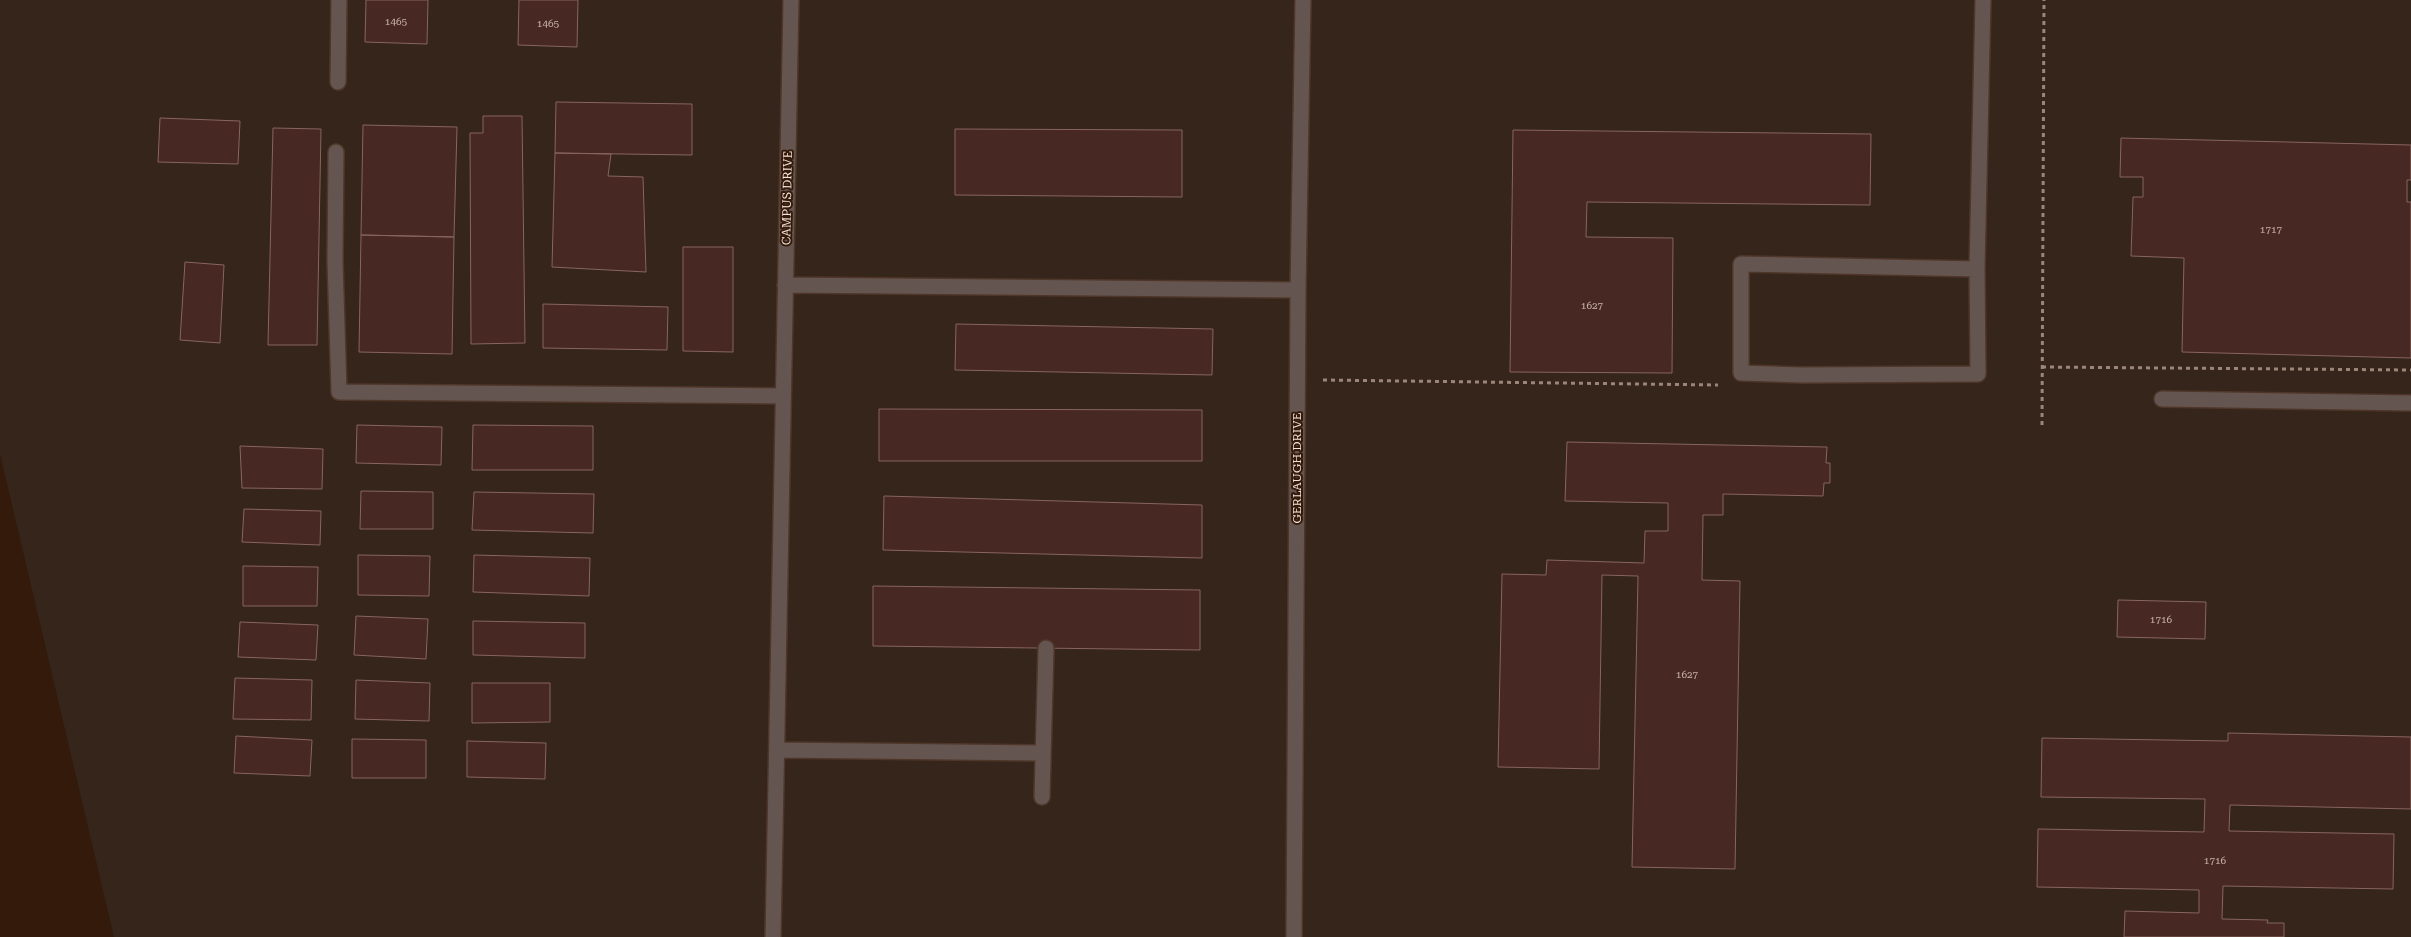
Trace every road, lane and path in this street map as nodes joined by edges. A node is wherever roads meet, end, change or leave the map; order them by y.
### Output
1 (340, 0) edge
2 (791, 0) edge
3 (1303, 0) edge
4 (1983, 0) edge
5 (2044, 0) edge
6 (338, 82) dead end
7 (336, 152) dead end
8 (1977, 269) junction
9 (785, 285) junction
10 (1298, 290) junction
11 (2042, 367) junction
12 (2411, 370) edge
13 (1298, 380) junction
14 (1718, 385) dead end
15 (783, 396) junction
16 (2162, 399) dead end
17 (2411, 403) edge
18 (2042, 425) dead end
19 (1046, 648) dead end
20 (778, 750) junction
21 (1043, 753) junction
22 (1042, 797) dead end
23 (772, 937) edge
24 (1294, 937) edge

1 - 6 lane
2 - 9 lane, CAMPUS DRIVE
3 - 10 lane, GERLAUGH DRIVE
4 - 8 lane
5 - 11 path
7 - 15 lane
8 - 8 lane
9 - 10 lane
9 - 15 lane, CAMPUS DRIVE
10 - 13 lane, GERLAUGH DRIVE
11 - 12 path
11 - 18 path
13 - 14 path
13 - 24 lane, GERLAUGH DRIVE
15 - 20 lane, CAMPUS DRIVE
16 - 17 lane
19 - 21 lane
20 - 21 lane
20 - 23 lane, CAMPUS DRIVE
21 - 22 lane

